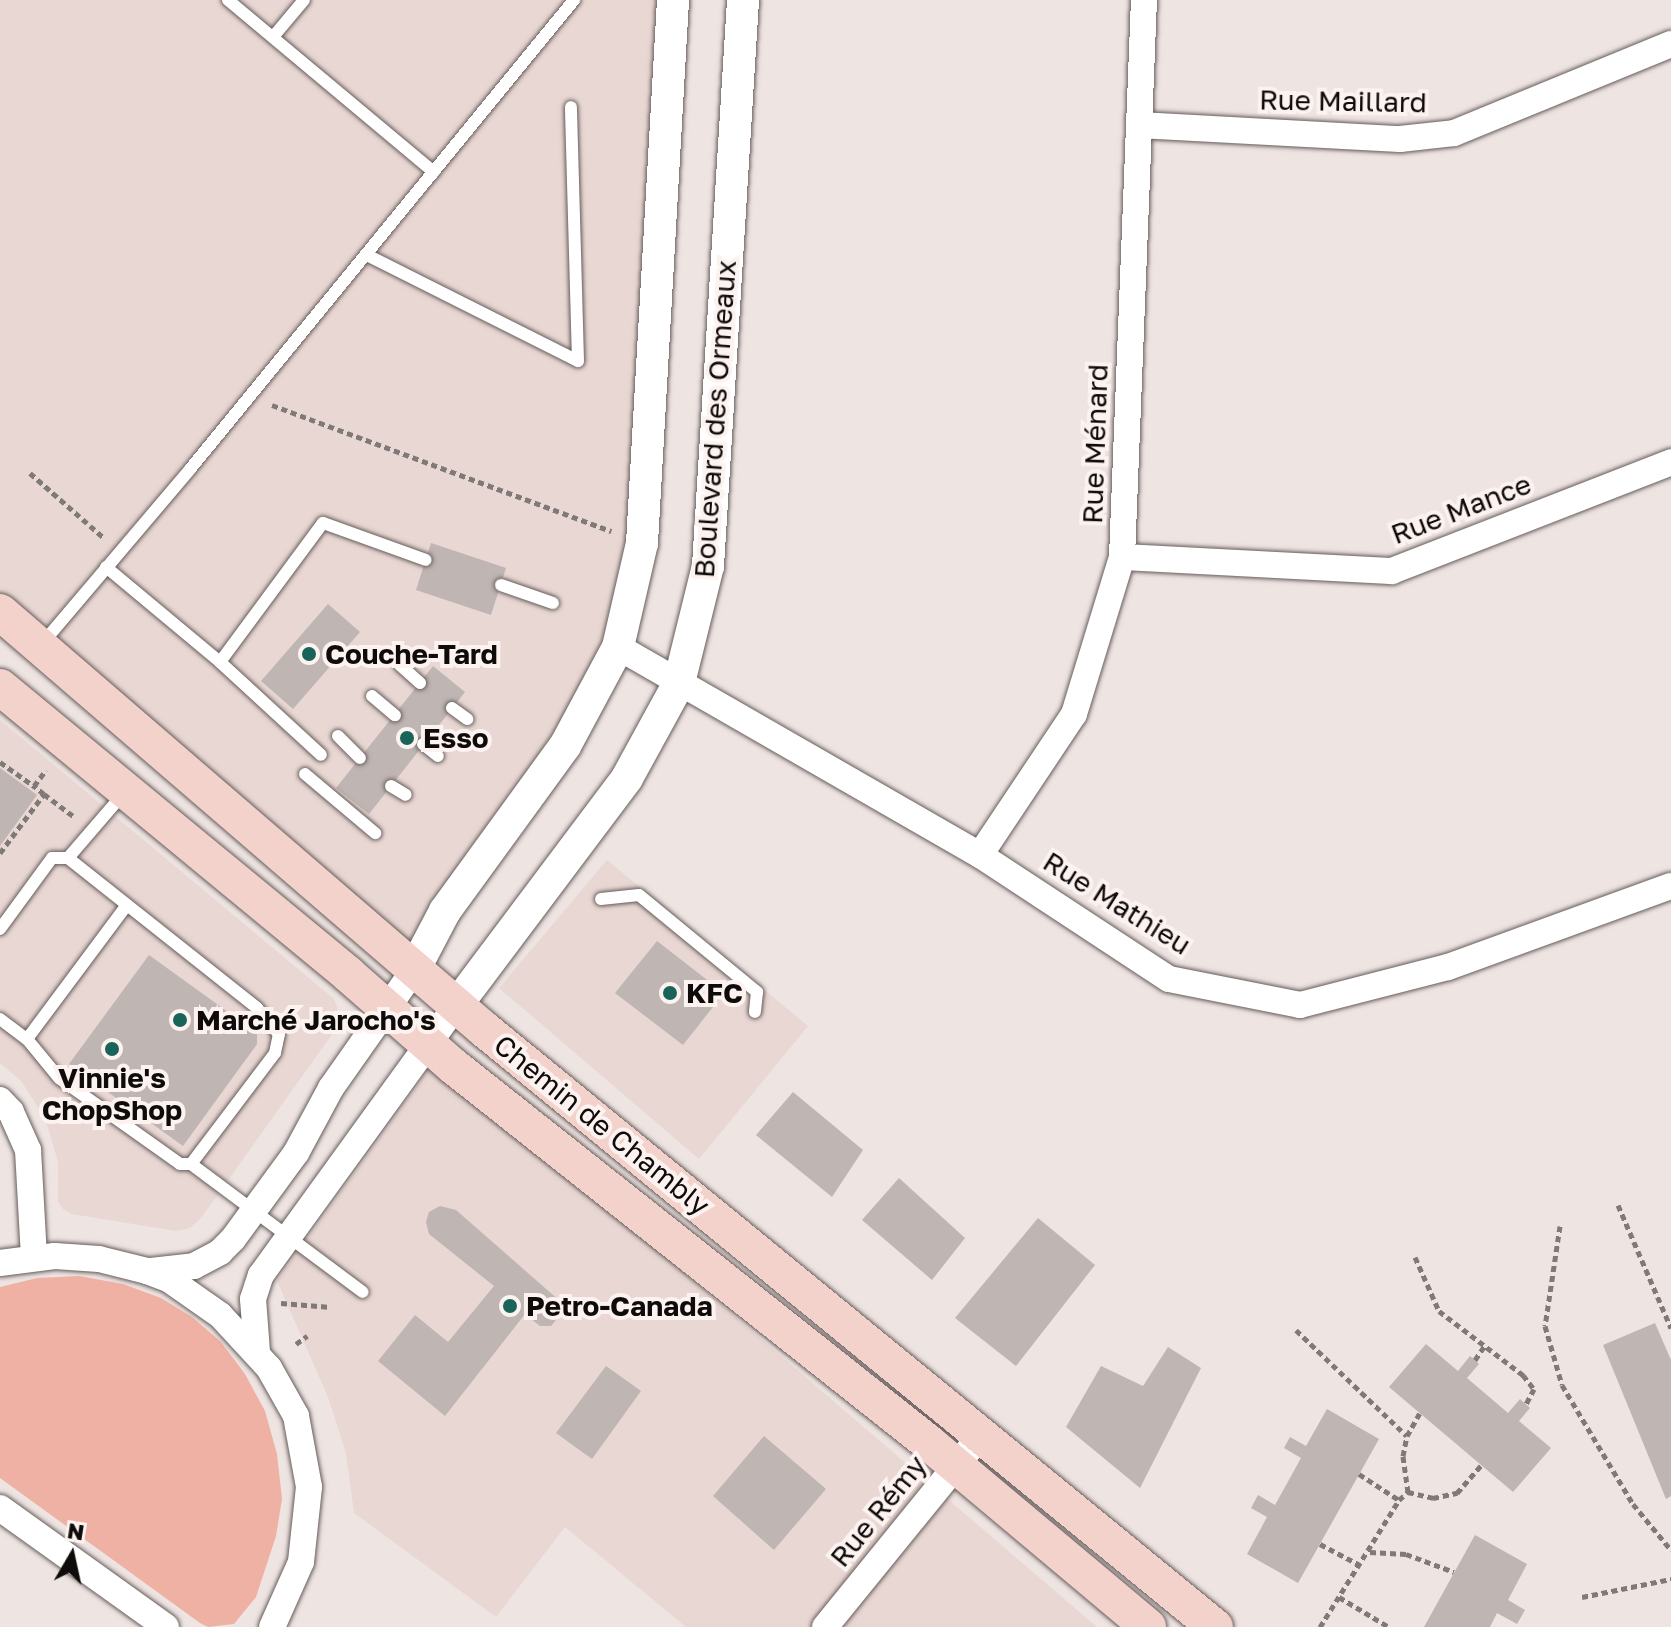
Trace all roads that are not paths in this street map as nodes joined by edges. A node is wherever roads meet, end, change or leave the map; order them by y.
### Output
1 (228, 0) edge
2 (304, 0) edge
3 (574, 0) edge
4 (673, 0) edge
5 (743, 0) edge
6 (1144, 0) edge
7 (273, 37) junction
8 (1671, 44) edge
9 (571, 107) dead end
10 (1139, 125) junction
11 (434, 172) junction
12 (367, 255) junction
13 (1671, 462) edge
14 (1122, 557) junction
15 (426, 560) dead end
16 (106, 567) junction
17 (501, 585) dead end
18 (553, 603) dead end
19 (0, 612) edge
20 (40, 646) junction
21 (618, 647) junction
22 (220, 662) junction
23 (400, 665) dead end
24 (420, 683) dead end
25 (679, 683) junction
26 (0, 687) edge
27 (372, 696) dead end
28 (452, 708) dead end
29 (395, 715) dead end
30 (467, 719) dead end
31 (338, 736) dead end
32 (423, 744) dead end
33 (321, 755) dead end
34 (438, 756) dead end
35 (360, 758) dead end
36 (305, 774) dead end
37 (391, 786) dead end
38 (126, 791) junction
39 (406, 795) dead end
40 (375, 833) dead end
41 (980, 855) junction
42 (68, 858) junction
43 (1671, 886) edge
44 (601, 899) dead end
45 (127, 905) junction
46 (0, 929) edge
47 (414, 970) junction
48 (456, 1006) junction
49 (388, 1010) junction
50 (755, 1012) dead end
51 (0, 1019) edge
52 (27, 1039) junction
53 (427, 1044) junction
54 (0, 1100) edge
55 (191, 1164) junction
56 (254, 1211) junction
57 (289, 1235) junction
58 (34, 1257) junction
59 (0, 1263) edge
60 (147, 1271) junction
61 (363, 1292) dead end
62 (257, 1352) junction
63 (981, 1435) junction
64 (956, 1465) junction
65 (0, 1508) edge
66 (166, 1627) edge
67 (272, 1627) edge
68 (825, 1627) edge
69 (1148, 1627) edge
70 (1215, 1627) edge

1 - 7 lane
2 - 7 lane
3 - 11 lane
4 - 21 street
5 - 25 street, Boulevard des Ormeaux
6 - 10 street, Rue Ménard
7 - 11 lane
8 - 10 street, Rue Maillard
9 - 12 lane
10 - 14 street, Rue Ménard
11 - 12 lane
12 - 16 lane
13 - 14 street, Rue Mance
14 - 41 street, Rue Ménard
15 - 22 lane
16 - 20 lane
16 - 22 lane
17 - 18 lane
19 - 20 main road, Chemin de Chambly
20 - 47 main road, Chemin de Chambly
21 - 25 street, Rue Mathieu
21 - 47 street
22 - 33 lane
23 - 24 lane
25 - 41 street, Rue Mathieu
25 - 48 street, Boulevard des Ormeaux
26 - 38 main road, Chemin de Chambly
27 - 29 lane
28 - 30 lane
31 - 35 lane
32 - 34 lane
36 - 40 lane
37 - 39 lane
38 - 42 lane
38 - 49 main road, Chemin de Chambly
41 - 43 street, Rue Mathieu
42 - 45 lane
42 - 46 lane
44 - 50 lane
45 - 52 lane
45 - 55 lane
47 - 48 main road, Chemin de Chambly
47 - 49 street
48 - 53 street
48 - 63 main road, Chemin de Chambly
49 - 53 main road, Chemin de Chambly
49 - 56 street
51 - 52 lane
52 - 55 lane
53 - 57 street
53 - 64 main road, Chemin de Chambly
54 - 58 street
55 - 56 lane
56 - 57 lane
56 - 60 street
57 - 61 lane
57 - 62 street
58 - 59 street
58 - 60 street
60 - 62 street
62 - 67 street
63 - 64 street, Rue Rémy
63 - 70 main road, Chemin de Chambly
64 - 68 street, Rue Rémy
64 - 69 main road, Chemin de Chambly
65 - 66 street

